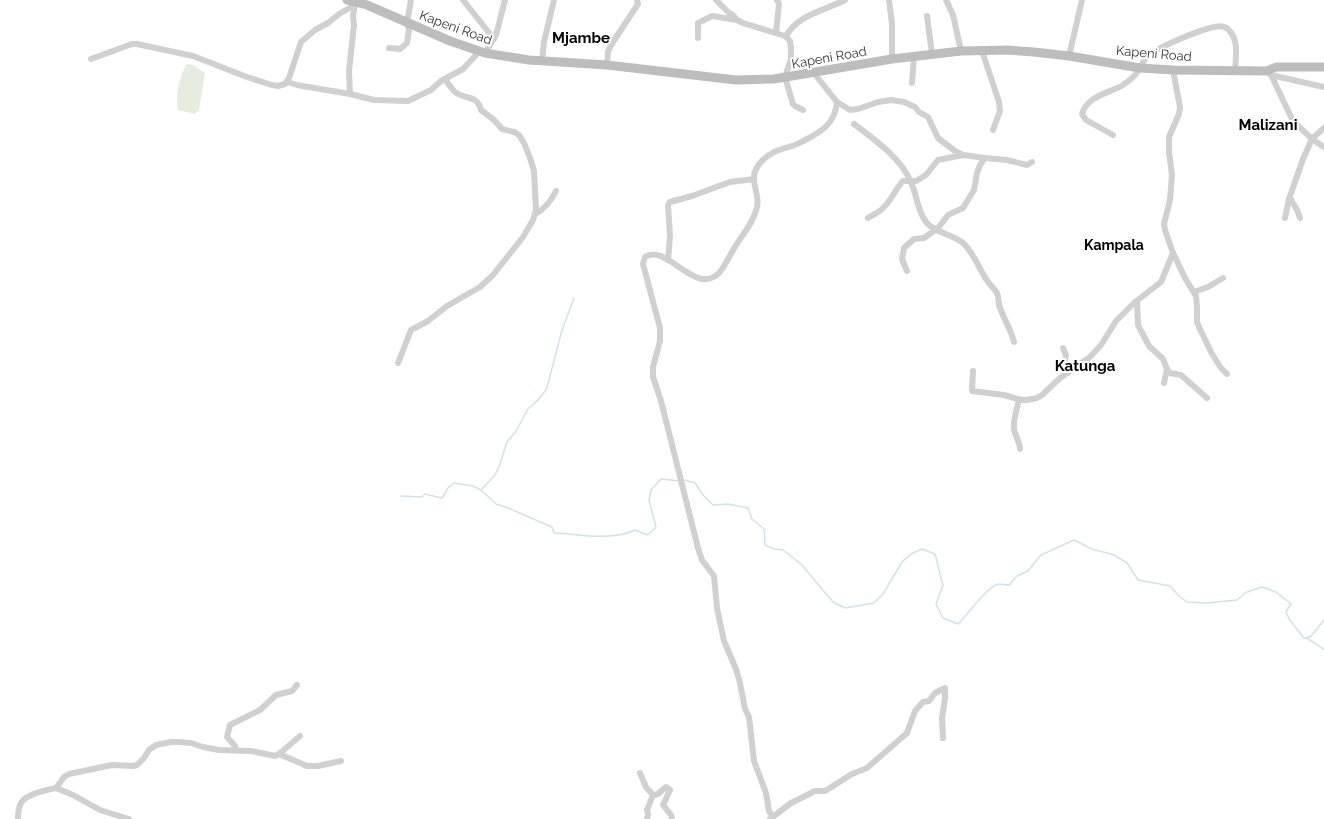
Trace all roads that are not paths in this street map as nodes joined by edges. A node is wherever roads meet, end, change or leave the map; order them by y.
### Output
1 (411, 0) edge
2 (463, 0) edge
3 (505, 0) edge
4 (554, 0) edge
5 (637, 0) edge
6 (716, 0) edge
7 (777, 0) edge
8 (845, 0) edge
9 (889, 0) edge
10 (946, 0) edge
11 (1082, 0) edge
12 (353, 3) edge
13 (368, 3) edge
14 (927, 16) dead end
15 (737, 20) junction
16 (407, 22) junction
17 (776, 33) junction
18 (786, 36) junction
19 (698, 38) dead end
20 (494, 39) junction
21 (389, 48) dead end
22 (961, 51) junction
23 (982, 51) junction
24 (483, 52) junction
25 (932, 54) junction
26 (914, 56) junction
27 (1069, 56) junction
28 (91, 58) dead end
29 (892, 59) junction
30 (542, 61) junction
31 (607, 65) junction
32 (1324, 67) edge
33 (1140, 68) junction
34 (1174, 70) junction
35 (1235, 70) junction
36 (814, 72) junction
37 (1269, 73) junction
38 (785, 77) junction
39 (445, 79) junction
40 (286, 82) junction
41 (912, 83) dead end
42 (1324, 87) edge
43 (350, 94) junction
44 (837, 102) junction
45 (803, 110) dead end
46 (854, 124) dead end
47 (1324, 128) edge
48 (993, 130) dead end
49 (1113, 135) dead end
50 (1312, 139) junction
51 (1324, 147) edge
52 (963, 154) junction
53 (985, 158) junction
54 (1032, 162) dead end
55 (754, 179) junction
56 (911, 181) junction
57 (556, 191) dead end
58 (1290, 198) junction
59 (535, 214) junction
60 (868, 218) dead end
61 (1285, 218) dead end
62 (1300, 218) dead end
63 (935, 229) junction
64 (1173, 253) junction
65 (668, 260) junction
66 (908, 271) dead end
67 (1223, 278) dead end
68 (1194, 292) junction
69 (1137, 301) junction
70 (1014, 342) dead end
71 (1063, 348) dead end
72 (398, 363) dead end
73 (1167, 369) junction
74 (973, 371) dead end
75 (1068, 373) junction
76 (1228, 374) dead end
77 (1164, 383) dead end
78 (1207, 398) dead end
79 (1019, 399) junction
80 (1020, 449) dead end
81 (298, 685) dead end
82 (300, 736) dead end
83 (943, 738) dead end
84 (236, 750) junction
85 (279, 754) junction
86 (341, 761) dead end
87 (640, 773) dead end
88 (56, 788) junction
89 (653, 795) junction
90 (771, 818) edge
91 (18, 819) edge
92 (128, 819) edge
93 (647, 819) edge
94 (672, 819) edge

1 - 16 street
2 - 20 street
3 - 20 street
4 - 30 street
5 - 31 street
6 - 15 street
7 - 17 street
8 - 18 street
9 - 29 street
10 - 22 street
11 - 27 street
12 - 13 main road, Kapeni Road
12 - 40 street
12 - 43 street
13 - 16 main road, Kapeni Road
14 - 25 street
15 - 17 street
15 - 19 street
16 - 21 street
16 - 24 main road, Kapeni Road
17 - 18 street
18 - 38 street
20 - 24 street
22 - 23 main road, Kapeni Road
22 - 25 main road, Kapeni Road
23 - 27 main road, Kapeni Road
23 - 48 street
24 - 30 main road, Kapeni Road
24 - 39 street
25 - 26 main road, Kapeni Road
26 - 29 main road, Kapeni Road
26 - 41 street
27 - 33 main road, Kapeni Road
28 - 40 street
29 - 36 main road, Kapeni Road
30 - 31 main road, Kapeni Road
31 - 38 main road, Kapeni Road
32 - 37 main road, Kapeni Road
33 - 34 main road, Kapeni Road
33 - 35 street
33 - 49 street
34 - 35 main road, Kapeni Road
34 - 64 street
35 - 37 main road, Kapeni Road
36 - 38 main road, Kapeni Road
36 - 44 street
37 - 42 street
37 - 50 street
38 - 45 street
39 - 43 street
39 - 59 street
40 - 43 street
44 - 52 street
44 - 55 street
46 - 56 street
47 - 50 street
50 - 51 street
50 - 58 street
52 - 53 street
52 - 56 street
53 - 54 street
53 - 63 street
55 - 65 street
55 - 65 street
56 - 60 street
56 - 63 street
57 - 59 street
58 - 61 street
58 - 62 street
59 - 72 street
63 - 66 street
63 - 70 street
64 - 68 street
64 - 69 street
65 - 90 street
67 - 68 street
68 - 76 street
69 - 73 street
69 - 75 street
71 - 75 street
73 - 77 street
73 - 78 street
74 - 79 street
75 - 79 street
79 - 80 street
81 - 84 street
82 - 85 street
83 - 90 street
84 - 85 street
84 - 88 street
85 - 86 street
87 - 89 street
88 - 91 street
88 - 92 street
89 - 93 street
89 - 94 street

